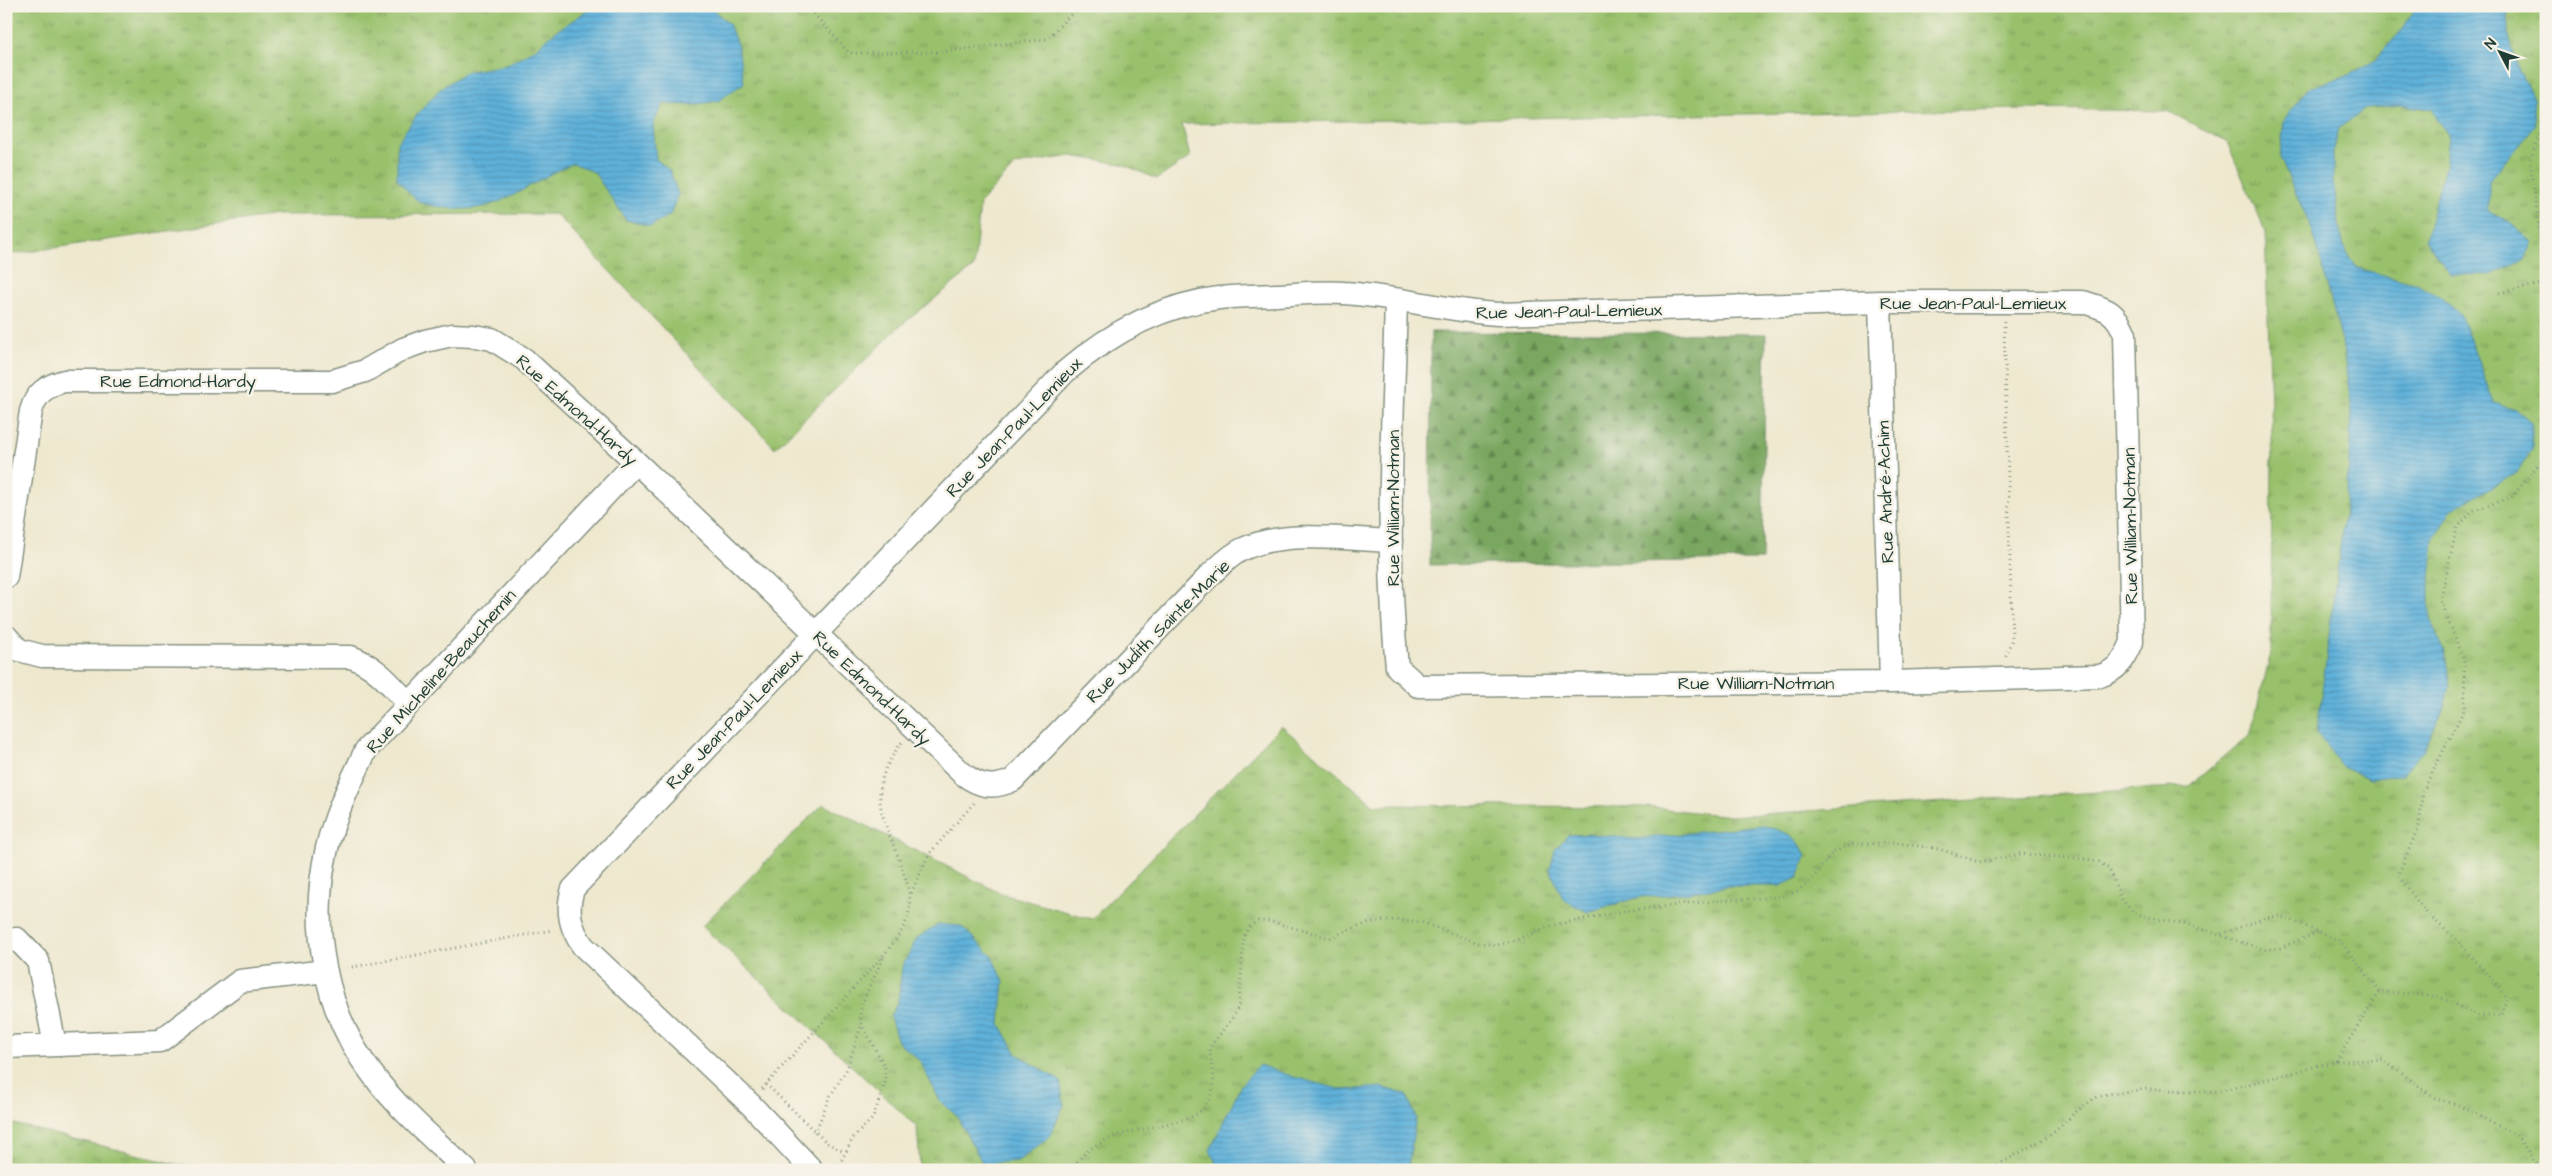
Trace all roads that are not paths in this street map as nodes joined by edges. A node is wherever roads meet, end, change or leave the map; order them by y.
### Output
1 (1396, 300) junction
2 (1880, 302) junction
3 (2108, 309) joint
4 (636, 462) junction
5 (1391, 541) junction
6 (6, 577) edge
7 (816, 634) junction
8 (6, 636) edge
9 (1890, 682) junction
10 (408, 703) junction
11 (980, 784) joint
12 (6, 940) edge
13 (326, 971) junction
14 (55, 1045) junction
15 (6, 1047) edge
16 (466, 1170) edge
17 (812, 1170) edge

1 - 2 street, Rue Jean-Paul-Lemieux
1 - 5 street, Rue William-Notman
1 - 7 street, Rue Jean-Paul-Lemieux
2 - 3 street, Rue Jean-Paul-Lemieux
2 - 9 street, Rue André-Achim
3 - 9 street, Rue William-Notman
4 - 6 street, Rue Edmond-Hardy
4 - 7 street, Rue Edmond-Hardy
4 - 10 street, Rue Micheline-Beauchemin
5 - 9 street, Rue William-Notman
5 - 11 street, Rue Judith Sainte-Marie
7 - 11 street, Rue Edmond-Hardy
7 - 17 street, Rue Jean-Paul-Lemieux
8 - 10 street
10 - 13 street, Rue Micheline-Beauchemin
12 - 14 street
13 - 14 street
13 - 16 street, Rue Micheline-Beauchemin
14 - 15 street

